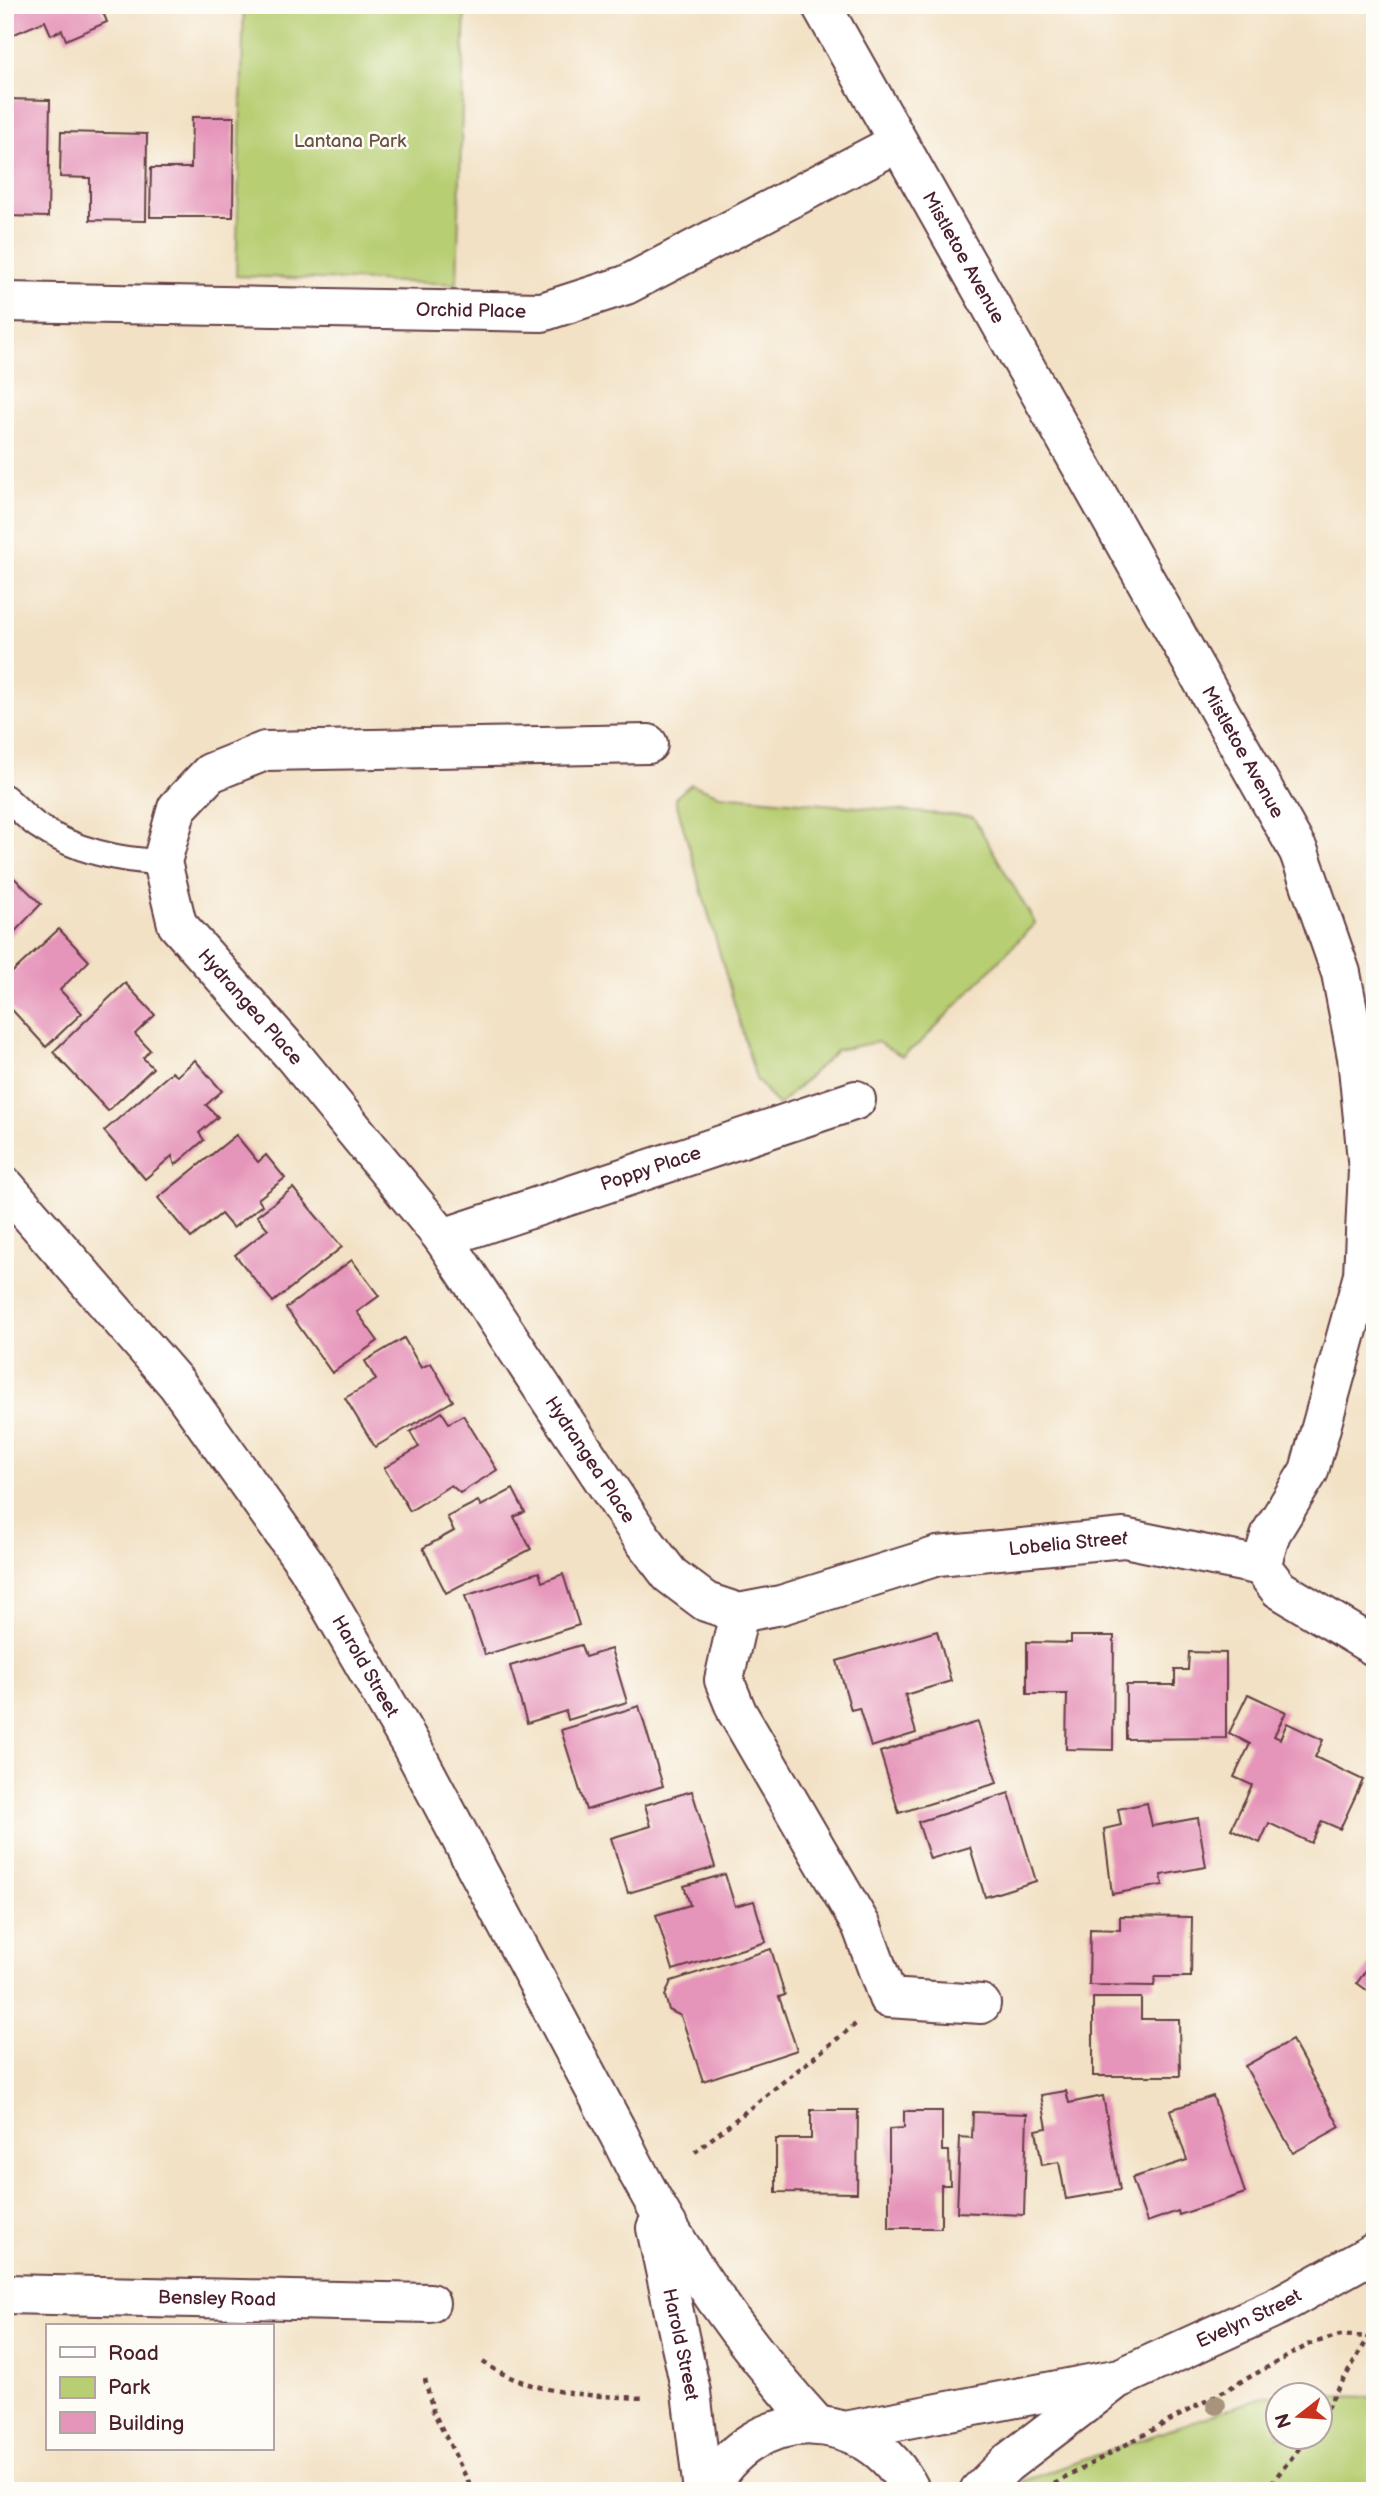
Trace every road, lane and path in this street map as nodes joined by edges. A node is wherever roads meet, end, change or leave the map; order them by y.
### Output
1 (821, 5) edge
2 (897, 143) junction
3 (5, 302) edge
4 (648, 744) dead end
5 (5, 797) edge
6 (162, 862) junction
7 (856, 1100) dead end
8 (5, 1186) edge
9 (443, 1238) junction
10 (1261, 1566) junction
11 (740, 1613) junction
12 (1375, 1647) edge
13 (888, 1998) junction
14 (981, 2004) dead end
15 (695, 2152) dead end
16 (649, 2199) junction
17 (1374, 2255) edge
18 (5, 2294) edge
19 (430, 2303) dead end
20 (483, 2362) dead end
21 (1119, 2378) junction
22 (425, 2379) dead end
23 (1334, 2397) edge
24 (646, 2398) dead end
25 (831, 2428) junction
26 (1298, 2450) edge
27 (1053, 2484) dead end
28 (473, 2491) edge
29 (706, 2491) edge
30 (911, 2491) edge
31 (979, 2491) edge
32 (1265, 2491) edge

1 - 2 street, Mistletoe Avenue
2 - 3 street, Orchid Place
2 - 10 street, Mistletoe Avenue
4 - 6 street, Hydrangea Place
5 - 6 lane
6 - 9 street, Hydrangea Place
7 - 9 street, Poppy Place
8 - 16 street, Harold Street
9 - 11 street, Hydrangea Place
10 - 11 street, Lobelia Street
10 - 12 street
11 - 13 street
13 - 14 street
13 - 15 path
16 - 25 street, Harold Street
16 - 29 street, Harold Street
17 - 21 street, Evelyn Street
18 - 19 street, Bensley Road
20 - 24 path
21 - 25 street, Evelyn Street
21 - 31 street, Evelyn Street
22 - 28 path
23 - 27 path
25 - 29 street, Evelyn Street
25 - 30 street
26 - 32 path

